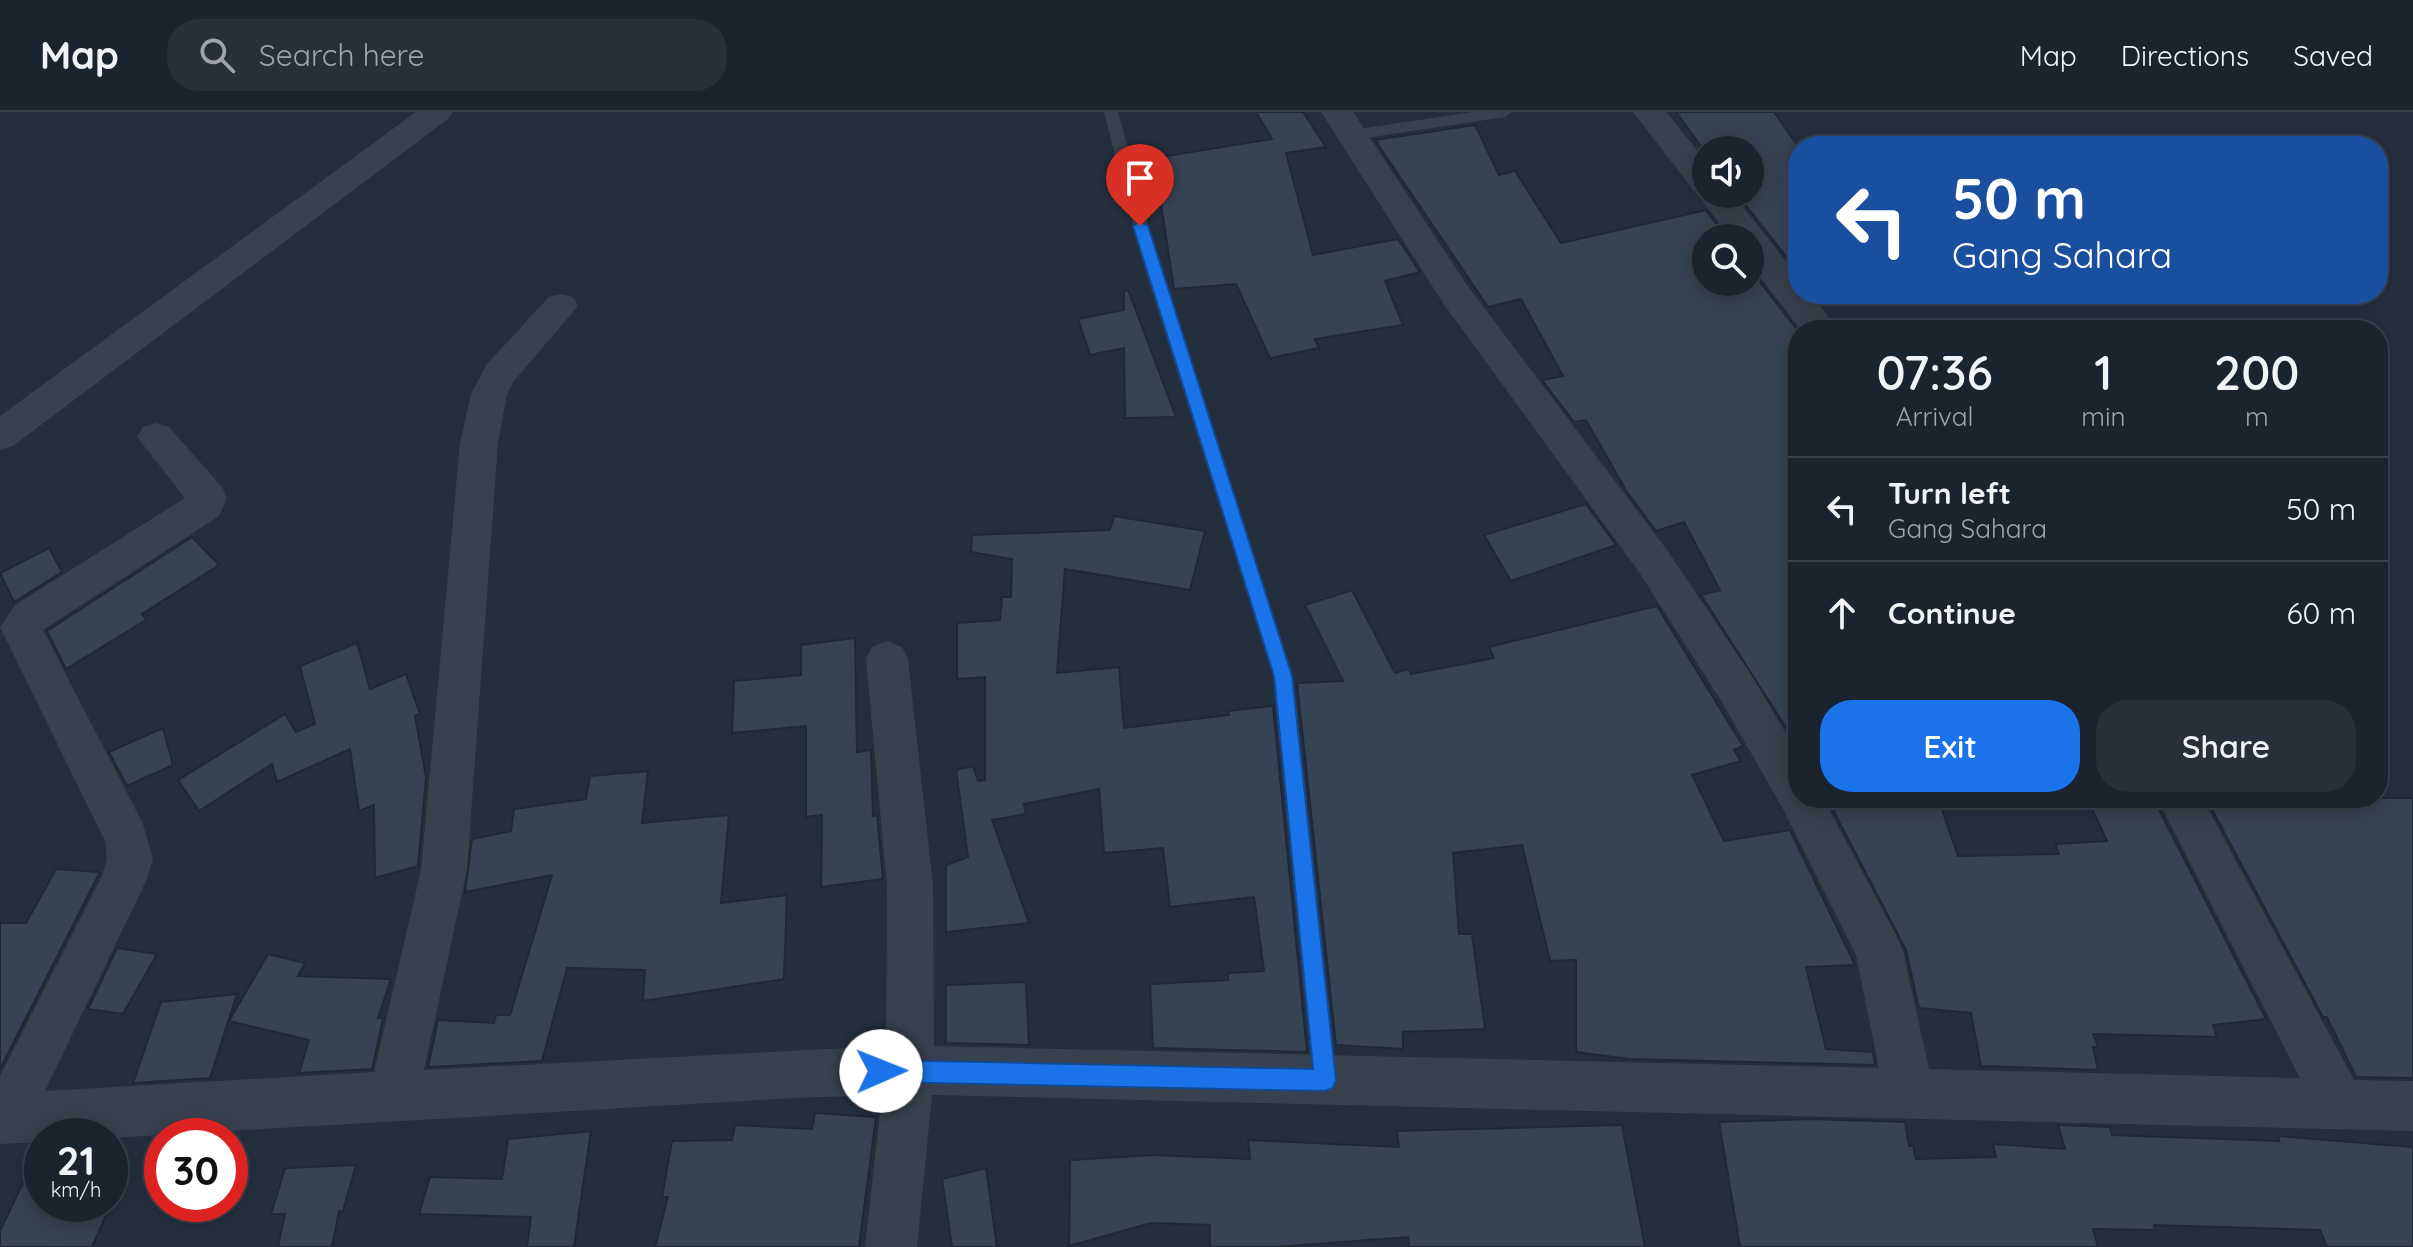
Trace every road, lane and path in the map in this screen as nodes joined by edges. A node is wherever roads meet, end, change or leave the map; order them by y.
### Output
1 (437, 112) edge
2 (1111, 112) edge
3 (1505, 112) edge
4 (1649, 112) edge
5 (1345, 124) edge
6 (1692, 166) edge
7 (1726, 208) edge
8 (1738, 224) edge
9 (1764, 258) edge
10 (1788, 289) edge
11 (1800, 304) edge
12 (561, 306) dead end
13 (1812, 320) edge
14 (0, 436) edge
15 (156, 437) dead end
16 (887, 659) dead end
17 (1788, 777) edge
18 (1805, 808) edge
19 (2184, 808) edge
20 (910, 1070) junction
21 (1325, 1080) junction
22 (393, 1095) junction
23 (1910, 1096) junction
24 (2340, 1104) junction
25 (2413, 1106) edge
26 (2, 1119) edge
27 (891, 1247) edge

1 - 14 street
2 - 21 lane
3 - 5 lane
4 - 6 street
5 - 17 street
7 - 8 street
9 - 10 street
11 - 13 street
12 - 22 street
15 - 26 street
16 - 20 street
18 - 23 street
19 - 24 street
20 - 21 street
20 - 22 street
20 - 27 street
21 - 23 street
22 - 26 street
23 - 24 street
24 - 25 street

